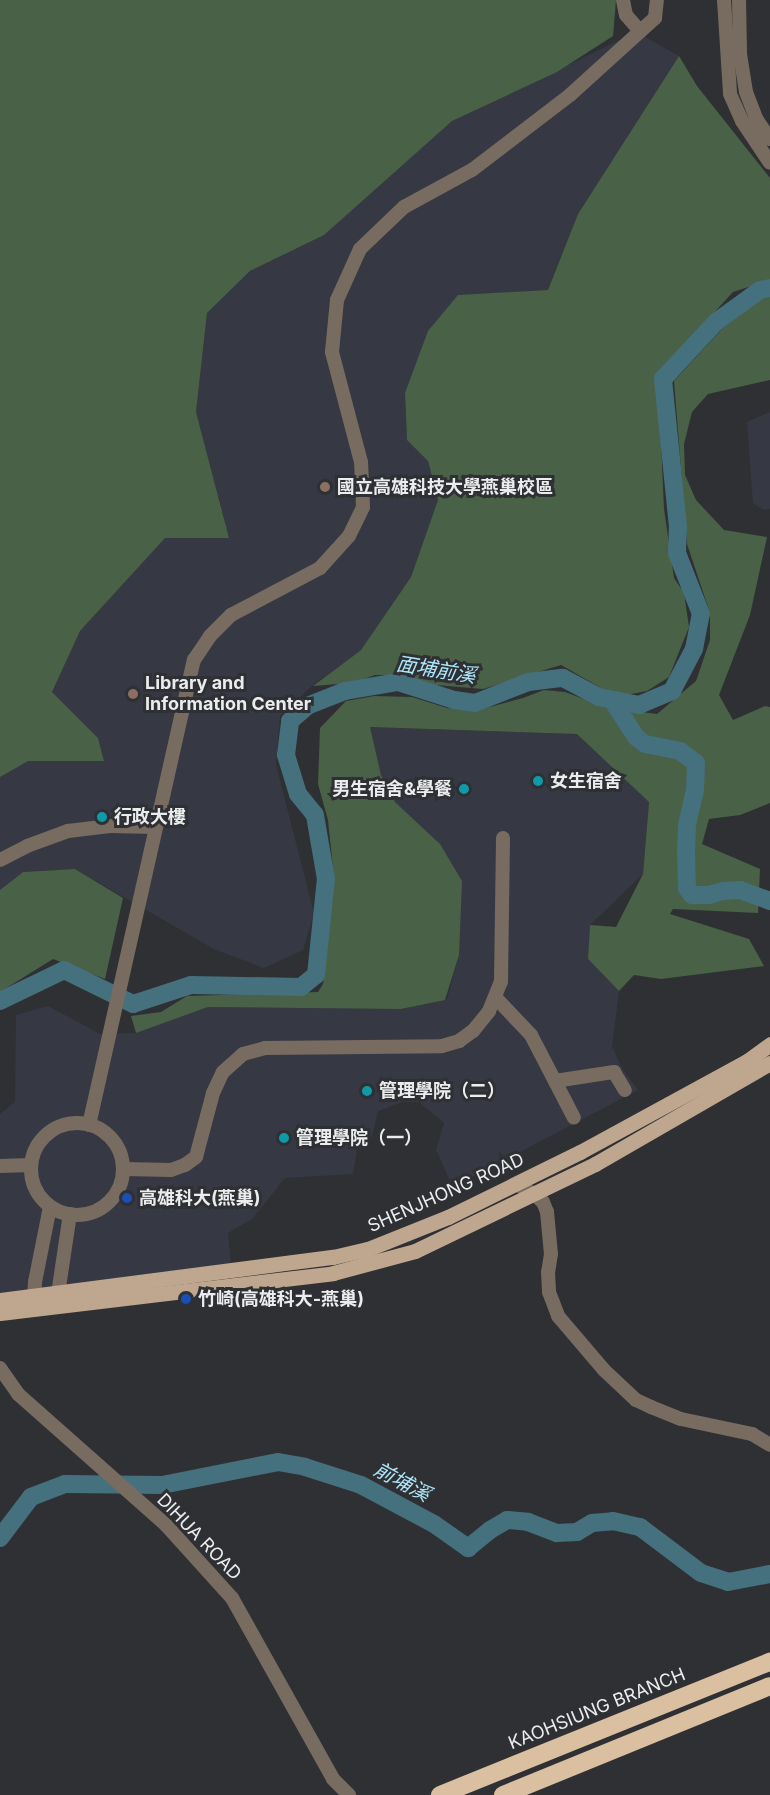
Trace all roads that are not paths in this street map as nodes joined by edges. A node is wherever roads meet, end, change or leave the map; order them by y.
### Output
1 (623, 0) edge
2 (657, 0) edge
3 (724, 0) edge
4 (739, 0) edge
5 (640, 31) junction
6 (733, 54) junction
7 (767, 150) edge
8 (155, 827) junction
9 (503, 838) dead end
10 (0, 860) edge
11 (496, 998) junction
12 (770, 1044) edge
13 (770, 1063) edge
14 (555, 1081) junction
15 (625, 1090) dead end
16 (574, 1118) dead end
17 (89, 1125) junction
18 (30, 1165) junction
19 (0, 1166) edge
20 (124, 1169) junction
21 (516, 1184) junction
22 (538, 1198) junction
23 (50, 1207) junction
24 (70, 1214) junction
25 (58, 1294) junction
26 (34, 1297) junction
27 (0, 1300) edge
28 (45, 1309) junction
29 (0, 1313) edge
30 (0, 1368) edge
31 (770, 1445) edge
32 (770, 1662) edge
33 (770, 1686) edge
34 (349, 1795) edge
35 (440, 1795) edge
36 (503, 1795) edge

1 - 5 street
2 - 5 street
3 - 6 street
4 - 6 street
5 - 8 street
6 - 7 street
8 - 10 street
8 - 17 street
9 - 11 street
11 - 14 street
11 - 20 street
12 - 21 main road, SHENJHONG ROAD
13 - 22 main road, SHENJHONG ROAD
14 - 15 street
14 - 16 street
17 - 18 street
17 - 20 street
18 - 19 street
18 - 23 street
20 - 24 street
21 - 22 street
21 - 25 main road, SHENJHONG ROAD
22 - 28 main road, SHENJHONG ROAD
22 - 31 street
23 - 24 street
23 - 26 street
24 - 25 street
25 - 26 main road, SHENJHONG ROAD
25 - 28 street
26 - 27 main road, SHENJHONG ROAD
26 - 28 street
28 - 29 main road, SHENJHONG ROAD
30 - 34 street, DIHUA ROAD
32 - 35 highway, KAOHSIUNG BRANCH
33 - 36 highway

